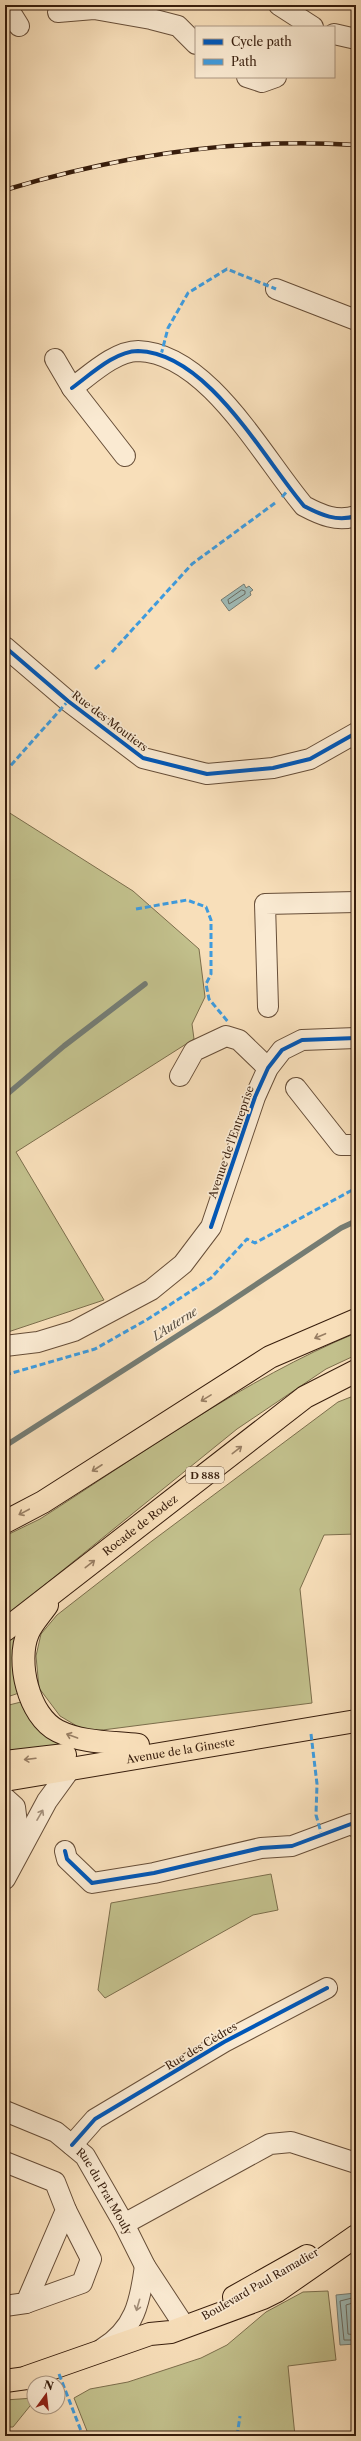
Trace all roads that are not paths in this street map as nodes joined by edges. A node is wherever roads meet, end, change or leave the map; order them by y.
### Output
1 (6, 5) edge
2 (279, 5) edge
3 (58, 12) dead end
4 (19, 26) dead end
5 (311, 26) edge
6 (335, 34) edge
7 (356, 39) edge
8 (195, 43) edge
9 (250, 78) edge
10 (273, 78) edge
11 (276, 289) dead end
12 (356, 320) edge
13 (55, 359) dead end
14 (72, 388) junction
15 (125, 456) dead end
16 (356, 516) edge
17 (5, 647) edge
18 (356, 733) edge
19 (356, 902) edge
20 (268, 1007) dead end
21 (356, 1038) edge
22 (268, 1068) junction
23 (180, 1076) dead end
24 (296, 1088) dead end
25 (356, 1145) edge
26 (356, 1320) edge
27 (5, 1346) edge
28 (356, 1371) edge
29 (5, 1522) edge
30 (59, 1588) junction
31 (5, 1630) edge
32 (356, 1711) edge
33 (356, 1721) edge
34 (138, 1744) junction
35 (5, 1762) edge
36 (71, 1768) junction
37 (5, 1780) edge
38 (5, 1798) edge
39 (356, 1826) edge
40 (20, 1848) junction
41 (65, 1851) dead end
42 (5, 1879) edge
43 (327, 1988) dead end
44 (5, 2111) edge
45 (72, 2145) junction
46 (5, 2162) edge
47 (356, 2163) edge
48 (66, 2210) junction
49 (124, 2224) junction
50 (356, 2231) edge
51 (356, 2236) edge
52 (144, 2266) junction
53 (26, 2303) junction
54 (5, 2306) edge
55 (178, 2329) junction
56 (100, 2351) junction
57 (35, 2375) edge
58 (51, 2375) edge
59 (26, 2378) edge
60 (5, 2381) edge

1 - 4 street
2 - 5 street
3 - 8 street
6 - 7 street
9 - 10 street
11 - 12 street
13 - 14 street
14 - 15 street
14 - 16 street
17 - 18 street, Rue des Moutiers
19 - 20 street
21 - 22 street, Avenue de l'Entreprise
22 - 23 street
22 - 27 street, Avenue de l'Entreprise
24 - 25 street
26 -> 29 main road
30 -> 28 main road, Rocade de Rodez / D 888
30 - 31 main road, Rocade de Rodez / D 888
34 -> 30 main road, Avenue de la Gineste
32 - 34 main road, Avenue de la Gineste
33 - 36 main road, Avenue de la Gineste
34 -> 35 main road, Avenue de la Gineste
36 - 37 main road, Avenue de la Gineste
40 -> 36 street
38 - 40 street
39 - 41 street
40 - 42 street
43 - 45 street, Rue des Cèdres
44 - 45 street, Rue du Prat Mouly
45 - 49 street, Rue du Prat Mouly
46 - 48 street
47 - 49 street
48 - 53 street
48 - 53 street
49 - 52 street, Rue du Prat Mouly
50 - 55 main road, Boulevard Paul Ramadier
51 - 55 main road, Boulevard Paul Ramadier
52 - 55 street, Rue du Prat Mouly
52 -> 56 street
53 - 54 street
55 - 56 main road, Boulevard Paul Ramadier
55 - 58 main road, Boulevard Paul Ramadier
56 - 57 main road, Boulevard Paul Ramadier
59 - 60 main road, Boulevard Paul Ramadier

